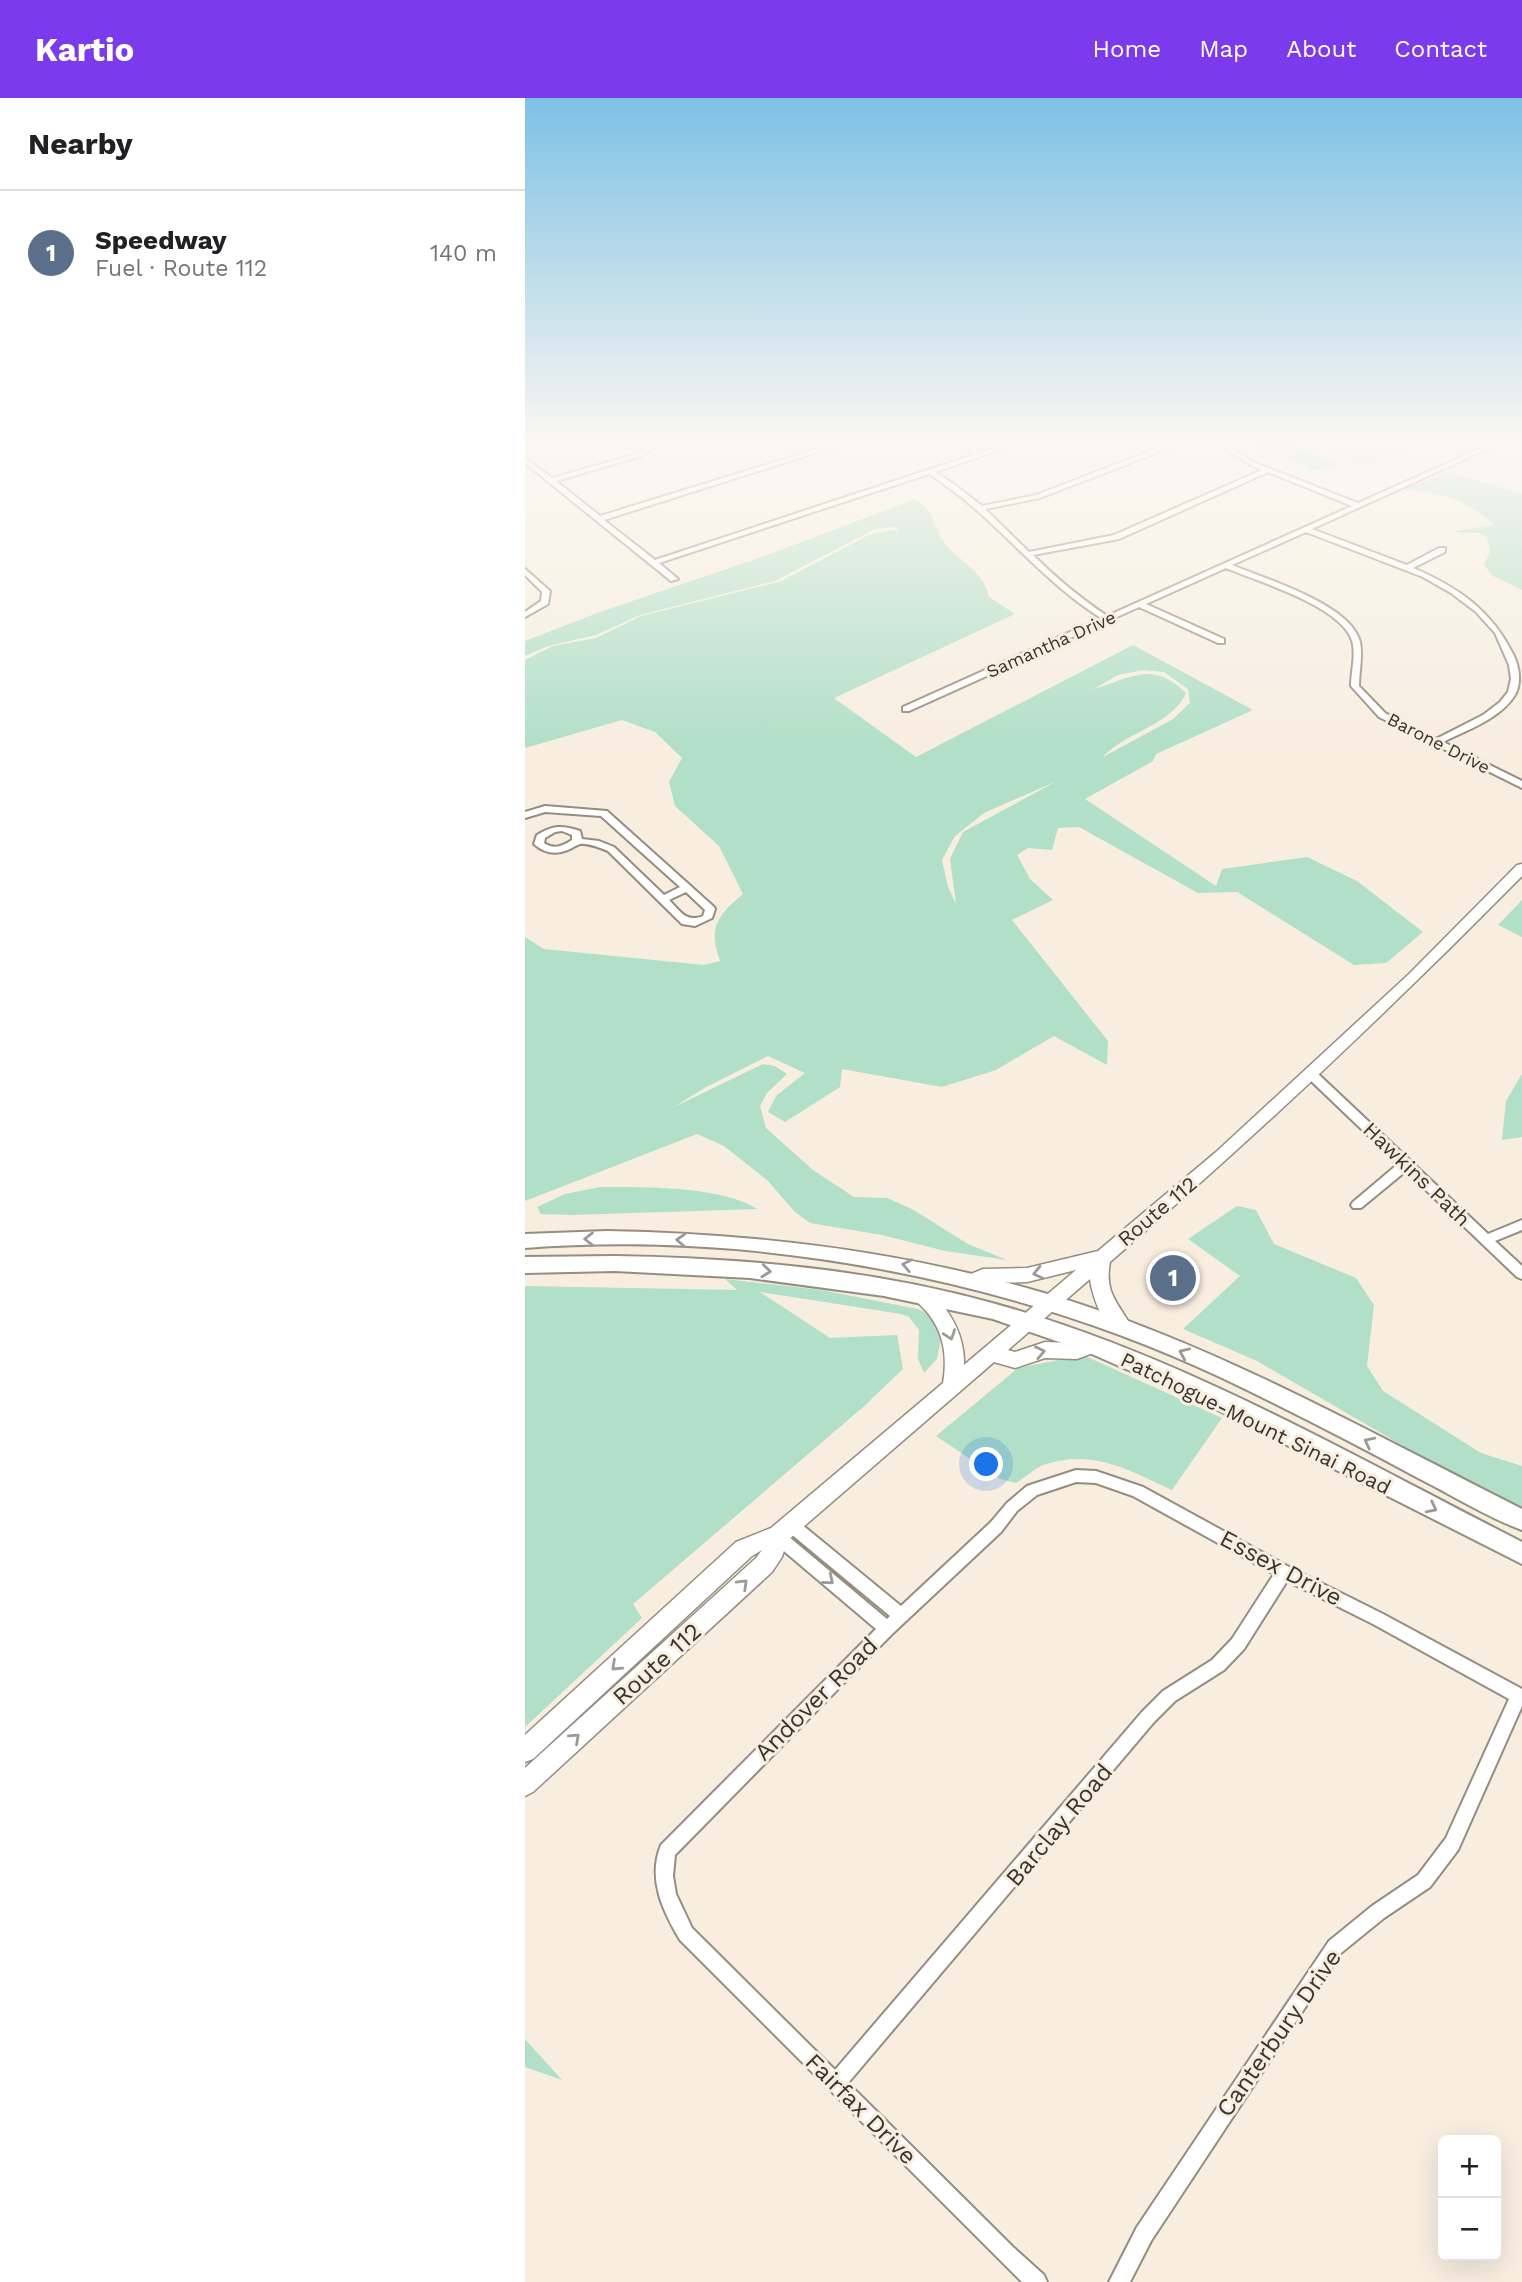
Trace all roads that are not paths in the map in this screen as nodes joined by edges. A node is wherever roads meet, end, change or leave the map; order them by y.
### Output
1 (631, 543) edge
2 (713, 543) edge
3 (1016, 543) edge
4 (1085, 543) edge
5 (1275, 543) edge
6 (1340, 543) edge
7 (1442, 550) dead end
8 (1028, 554) junction
9 (656, 562) junction
10 (1226, 565) junction
11 (1405, 569) junction
12 (525, 571) edge
13 (674, 579) dead end
14 (1139, 604) junction
15 (525, 615) edge
16 (1107, 619) junction
17 (1221, 641) dead end
18 (1509, 652) junction
19 (1522, 652) edge
20 (906, 709) dead end
21 (1437, 742) junction
22 (1522, 785) edge
23 (572, 810) junction
24 (525, 815) edge
25 (563, 828) junction
26 (525, 836) edge
27 (540, 837) junction
28 (577, 841) junction
29 (1522, 868) edge
30 (687, 888) junction
31 (662, 898) junction
32 (1312, 1075) junction
33 (1406, 1164) junction
34 (1357, 1206) dead end
35 (1522, 1225) edge
36 (1485, 1240) junction
37 (525, 1241) edge
38 (1102, 1258) junction
39 (525, 1265) edge
40 (1522, 1274) edge
41 (973, 1281) junction
42 (921, 1294) junction
43 (1049, 1303) junction
44 (1027, 1321) junction
45 (1123, 1328) junction
46 (1091, 1346) junction
47 (990, 1353) junction
48 (952, 1385) junction
49 (1032, 1490) joint
50 (1522, 1520) edge
51 (783, 1530) junction
52 (1522, 1554) edge
53 (1284, 1572) junction
54 (901, 1615) junction
55 (887, 1629) junction
56 (1521, 1696) edge
57 (525, 1751) edge
58 (525, 1784) edge
59 (686, 1934) joint
60 (835, 2084) junction
61 (1037, 2282) edge
62 (1119, 2282) edge

1 - 9 street
2 - 9 street
3 - 8 street
4 - 8 street
5 - 10 street, Samantha Drive
6 - 11 street
7 - 11 street
8 - 16 street
9 - 13 street
10 - 14 street, Samantha Drive
10 - 21 street, Barone Drive
11 - 18 street
12 - 15 street
14 - 16 street, Samantha Drive
14 - 17 street
16 - 20 street, Samantha Drive
18 - 19 street
18 - 21 street
21 - 22 street, Barone Drive
23 - 24 street
23 - 25 street
23 - 30 street
25 - 27 street
25 - 28 street
26 - 27 street
27 - 28 street
28 - 31 street
29 - 32 main road, Route 112
30 - 31 street
30 - 31 street
32 - 33 street, Hawkins Path
32 - 38 main road, Route 112
33 - 34 street
33 - 36 street, Hawkins Path
35 - 36 street
36 - 40 street, Hawkins Path
41 -> 37 highway, Patchogue-Mount Sinai Road
38 -> 41 main road
38 - 43 main road, Route 112
38 - 45 main road
39 -> 42 highway, Patchogue-Mount Sinai Road
41 - 43 highway, Patchogue-Mount Sinai Road
42 - 44 highway, Patchogue-Mount Sinai Road
42 -> 48 main road
43 - 44 main road, Route 112
43 - 45 highway, Patchogue-Mount Sinai Road
44 - 46 highway, Patchogue-Mount Sinai Road
44 - 47 main road, Route 112
50 -> 45 highway, Patchogue-Mount Sinai Road
47 -> 46 main road
46 -> 52 highway, Patchogue-Mount Sinai Road
47 - 48 main road, Route 112
48 - 51 main road, Route 112
49 - 53 street, Essex Drive
49 - 54 street, Andover Road
51 - 54 street
51 -> 55 street
51 -> 57 main road, Route 112
58 -> 51 main road, Route 112
53 - 56 street, Essex Drive
53 - 60 street, Barclay Road
54 - 55 street, Andover Road
55 - 59 street, Andover Road
56 - 62 street, Canterbury Drive
59 - 60 street, Fairfax Drive
60 - 61 street, Fairfax Drive

